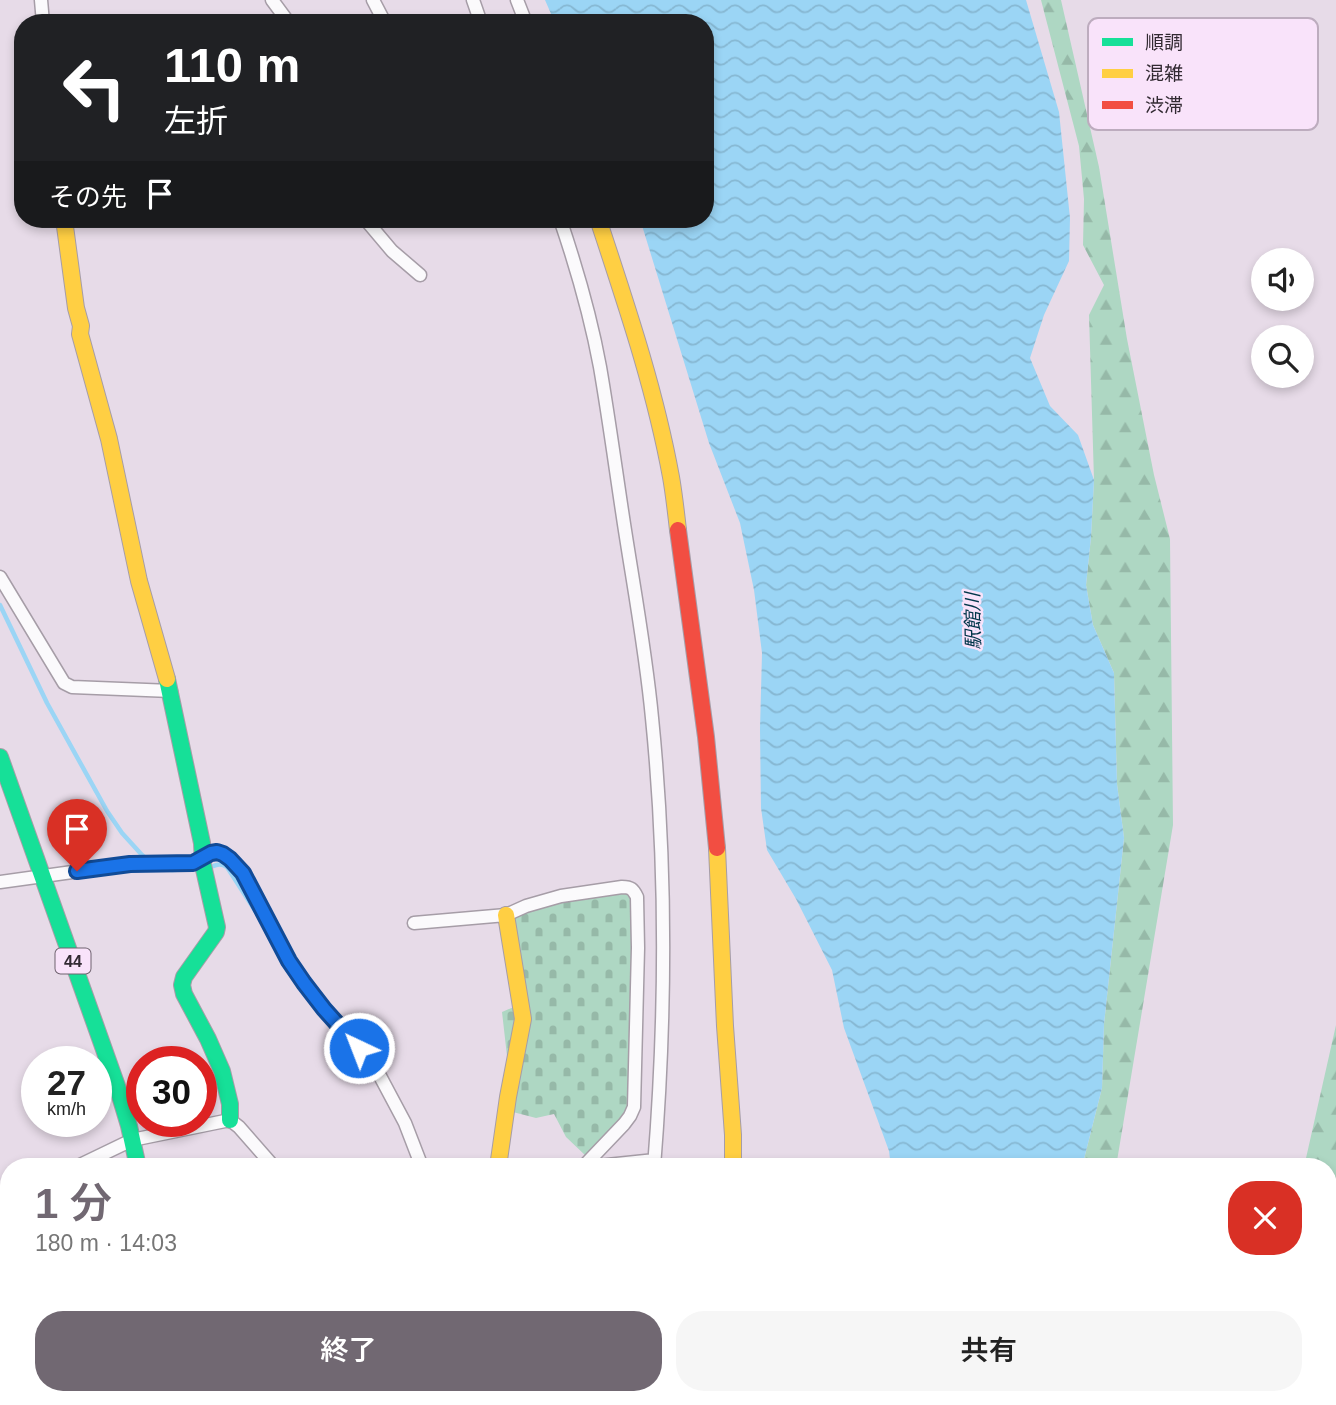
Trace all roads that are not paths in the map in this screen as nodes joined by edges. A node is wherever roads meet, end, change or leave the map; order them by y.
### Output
1 (65, 228) edge
2 (373, 228) edge
3 (563, 228) edge
4 (601, 228) edge
5 (420, 275) dead end
6 (0, 577) edge
7 (171, 691) junction
8 (0, 757) edge
9 (203, 859) junction
10 (42, 876) junction
11 (0, 882) edge
12 (506, 915) junction
13 (414, 923) dead end
14 (230, 1120) junction
15 (132, 1140) junction
16 (95, 1158) edge
17 (136, 1158) edge
18 (266, 1158) edge
19 (419, 1158) edge
20 (499, 1158) edge
21 (593, 1158) edge
22 (654, 1158) edge
23 (733, 1158) edge

1 - 7 street
2 - 5 street
3 - 22 street
4 - 23 street
6 - 7 street
7 - 9 street
8 - 10 street, 44
9 - 10 street
9 - 14 street
9 - 19 street
10 - 11 street
10 - 15 street, 44
12 - 13 street
12 - 20 street
12 - 21 street
14 - 15 street
14 - 18 street
15 - 16 street
15 - 17 street, 44

